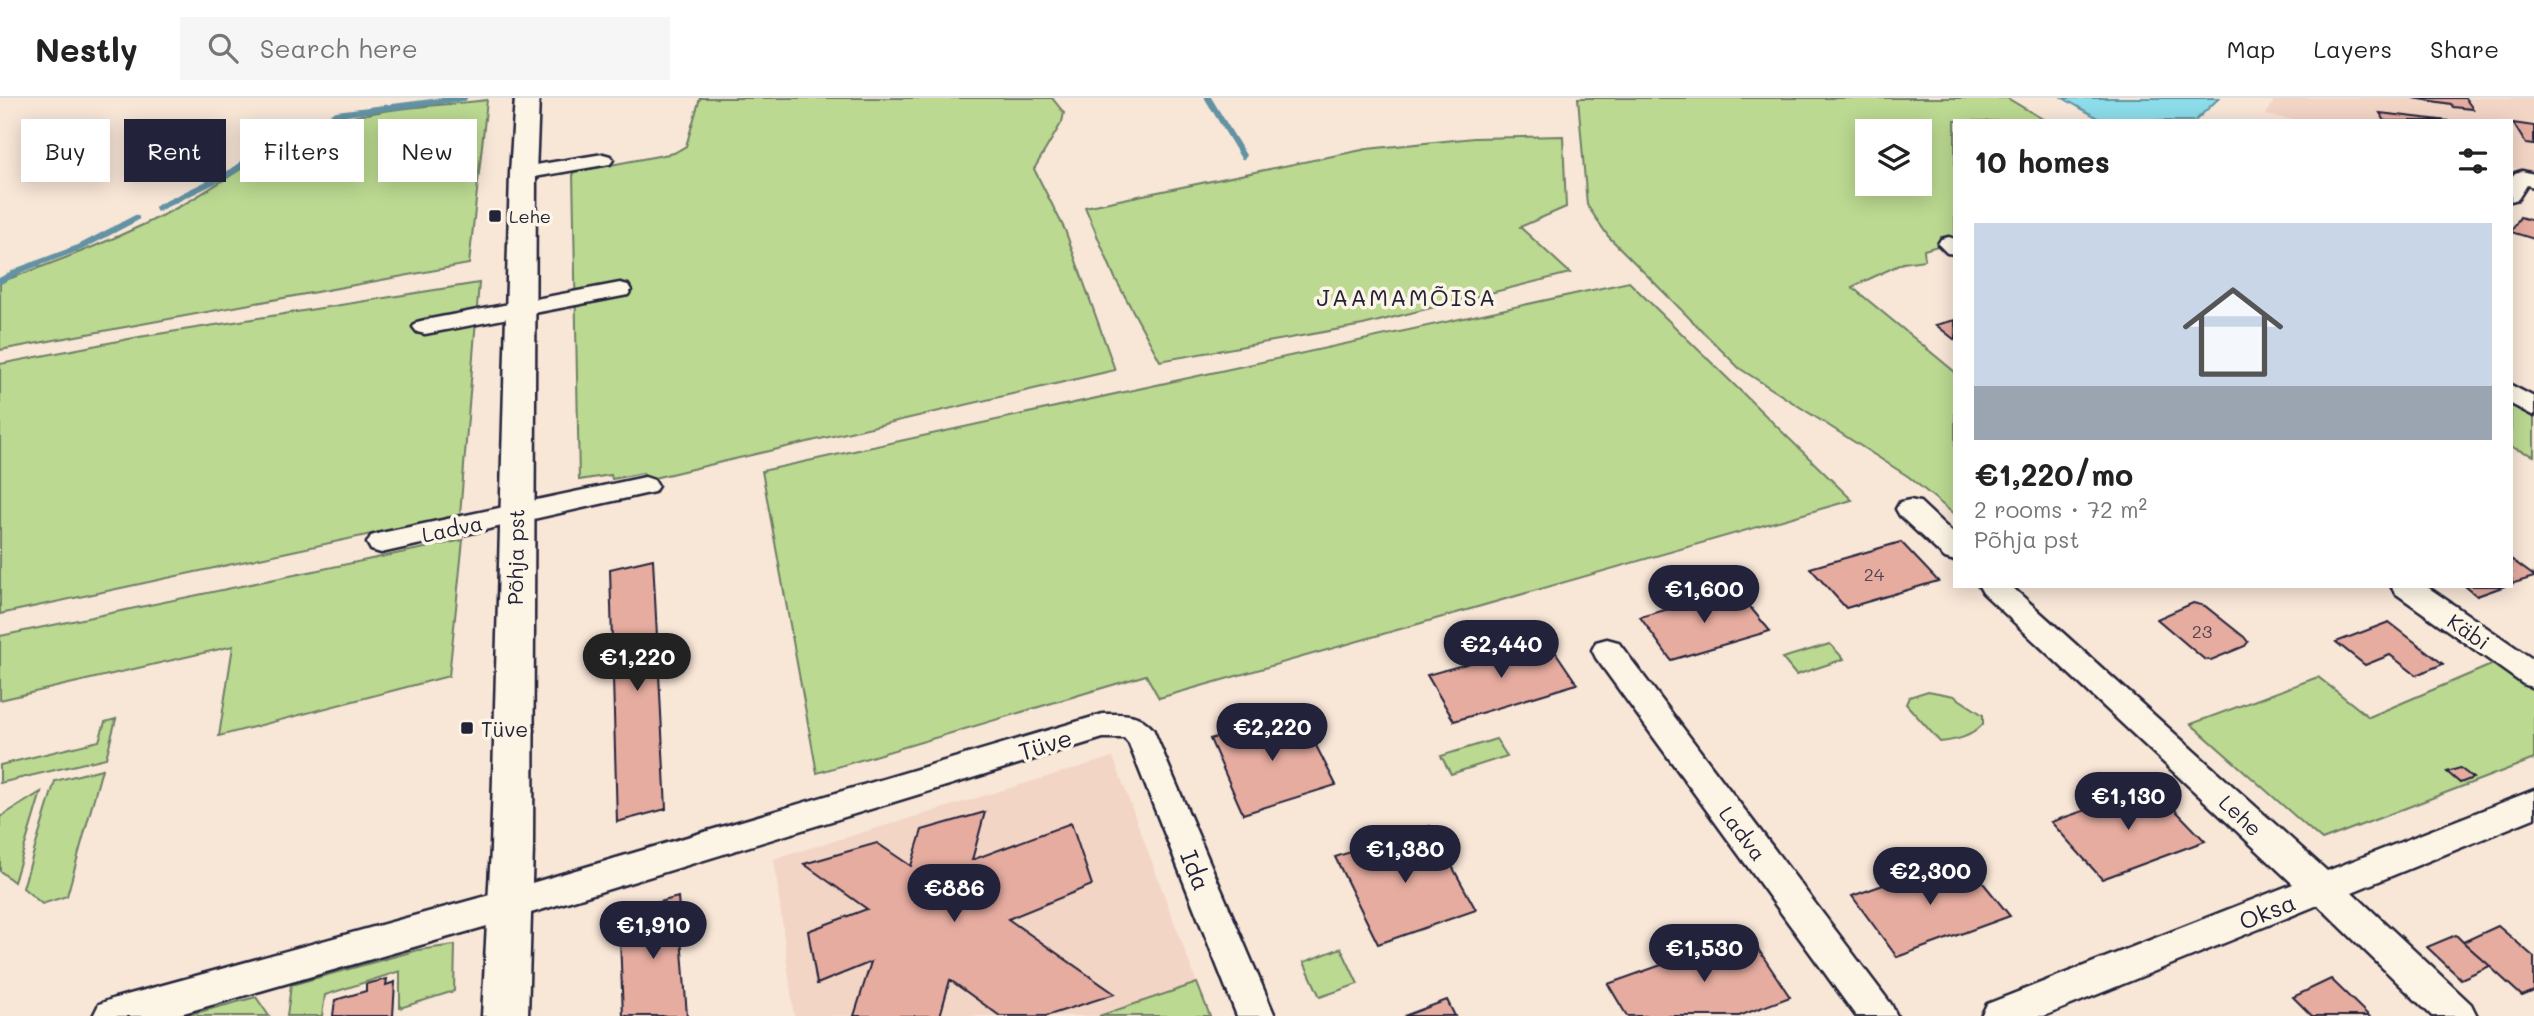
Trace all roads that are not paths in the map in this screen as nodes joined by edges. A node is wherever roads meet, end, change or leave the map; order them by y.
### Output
1 (527, 98) edge
2 (603, 160) dead end
3 (523, 173) junction
4 (2534, 181) edge
5 (2513, 192) edge
6 (620, 290) dead end
7 (521, 309) junction
8 (425, 327) dead end
9 (2513, 394) edge
10 (2534, 408) edge
11 (645, 486) dead end
12 (1910, 509) dead end
13 (516, 514) junction
14 (381, 543) dead end
15 (1953, 549) edge
16 (1995, 588) edge
17 (2408, 588) edge
18 (1607, 650) dead end
19 (2534, 676) edge
20 (1132, 726) joint
21 (2534, 804) edge
22 (2325, 889) junction
23 (508, 905) junction
24 (112, 1016) edge
25 (505, 1016) edge
26 (1256, 1016) edge
27 (1878, 1016) edge
28 (2000, 1016) edge
29 (2458, 1016) edge

1 - 3 street, Põhja pst
2 - 3 street
3 - 7 street, Põhja pst
4 - 5 street
6 - 7 street
7 - 8 street
7 - 13 street, Põhja pst
9 - 10 street
11 - 13 street, Ladva
12 - 15 street
13 - 14 street, Ladva
13 - 23 street, Põhja pst
16 - 22 street, Lehe
17 - 19 street, Käbi
18 - 27 street, Ladva
20 - 23 street, Tüve
20 - 26 street, Ida
21 - 22 street, Oksa
22 - 28 street, Oksa
22 - 29 street, Lehe
23 - 24 street, Tüve
23 - 25 street, Põhja pst

